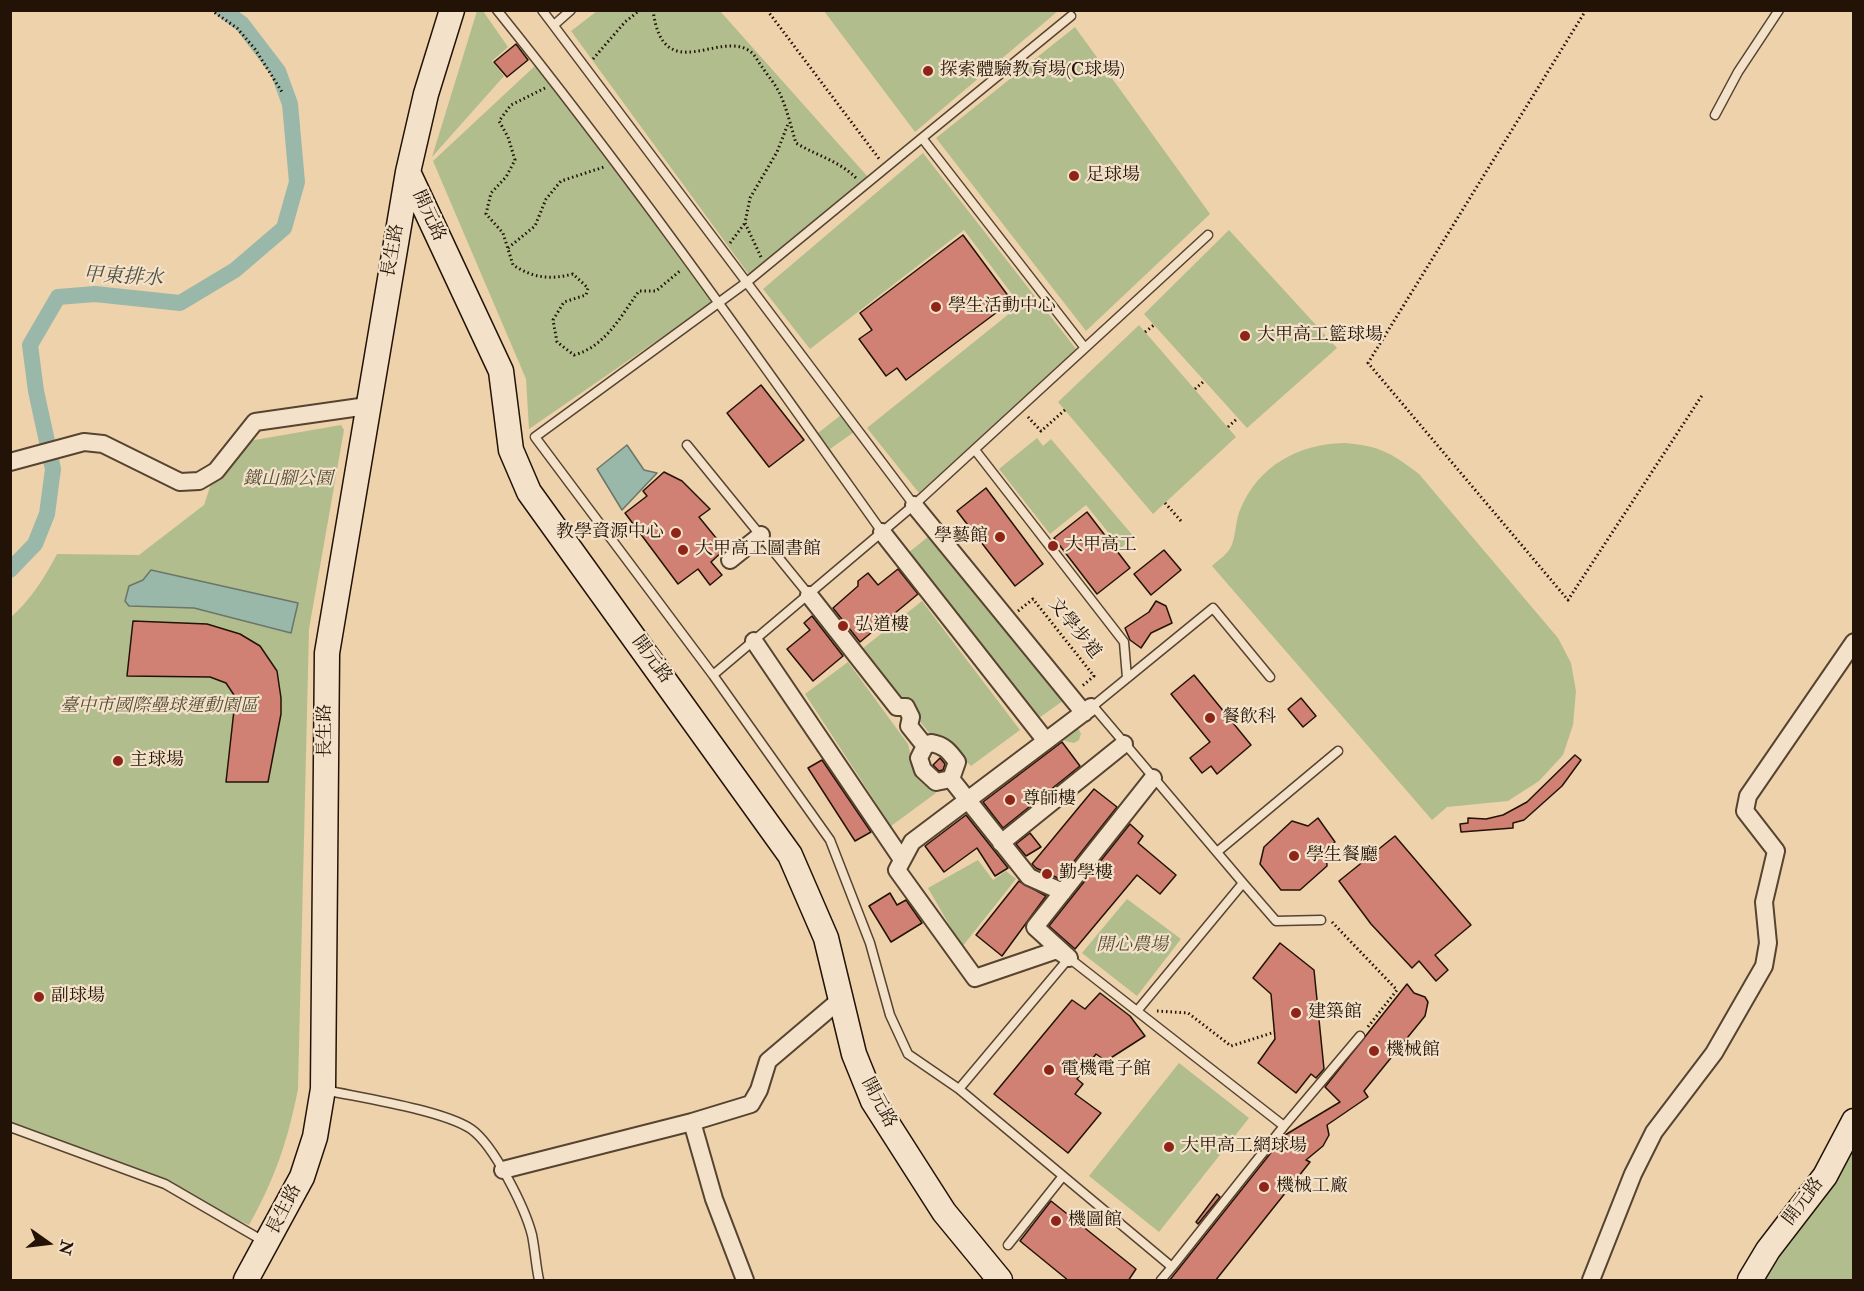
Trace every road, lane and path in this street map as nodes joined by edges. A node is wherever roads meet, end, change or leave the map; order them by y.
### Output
1 (211, 10) edge
2 (452, 10) edge
3 (497, 10) edge
4 (542, 10) edge
5 (571, 10) edge
6 (640, 10) edge
7 (653, 10) edge
8 (767, 10) edge
9 (1586, 10) edge
10 (1779, 10) edge
11 (1071, 16) dead end
12 (554, 25) junction
13 (586, 67) junction
14 (555, 82) junction
15 (282, 92) dead end
16 (1715, 115) dead end
17 (789, 122) junction
18 (922, 138) junction
19 (612, 160) junction
20 (886, 168) junction
21 (408, 172) junction
22 (864, 186) junction
23 (745, 223) junction
24 (1208, 236) dead end
25 (508, 248) junction
26 (723, 249) junction
27 (690, 264) junction
28 (766, 267) junction
29 (747, 282) junction
30 (720, 303) junction
31 (1154, 325) dead end
32 (1145, 332) dead end
33 (1085, 348) junction
34 (1204, 381) dead end
35 (1195, 389) dead end
36 (1703, 394) dead end
37 (367, 406) junction
38 (1020, 408) junction
39 (1065, 410) dead end
40 (1238, 418) dead end
41 (1228, 427) dead end
42 (687, 445) dead end
43 (975, 450) junction
44 (10, 462) edge
45 (1165, 503) dead end
46 (914, 506) junction
47 (1181, 521) dead end
48 (882, 532) junction
49 (761, 535) junction
50 (730, 560) dead end
51 (809, 595) junction
52 (1007, 620) junction
53 (754, 640) junction
54 (1854, 642) edge
55 (713, 675) junction
56 (1270, 677) dead end
57 (1127, 678) junction
58 (1071, 697) junction
59 (1088, 709) junction
60 (1046, 741) junction
61 (1124, 744) junction
62 (925, 746) junction
63 (1338, 751) dead end
64 (1154, 778) junction
65 (951, 779) junction
66 (968, 800) junction
67 (1001, 843) junction
68 (1217, 852) junction
69 (901, 858) junction
70 (1243, 883) junction
71 (1062, 892) junction
72 (1321, 920) joint
73 (1069, 958) junction
74 (841, 999) junction
75 (1137, 1011) junction
76 (1275, 1032) dead end
77 (1360, 1036) joint
78 (323, 1089) junction
79 (959, 1089) junction
80 (1854, 1121) edge
81 (692, 1122) junction
82 (1284, 1126) junction
83 (10, 1127) edge
84 (503, 1170) junction
85 (1063, 1176) junction
86 (268, 1244) junction
87 (1008, 1245) dead end
88 (1172, 1267) junction
89 (246, 1281) edge
90 (539, 1281) edge
91 (745, 1281) edge
92 (1000, 1281) edge
93 (1161, 1281) edge
94 (1591, 1281) edge
95 (1750, 1281) edge

1 - 15 path
2 - 21 street, 開元路
3 - 14 lane
4 - 12 lane
5 - 12 lane
6 - 13 path
7 - 17 path
8 - 20 path
9 - 36 path
10 - 16 lane
11 - 18 lane
12 - 13 lane
13 - 26 lane
14 - 19 lane
14 - 25 path
17 - 22 path
17 - 23 path
18 - 20 lane
18 - 33 lane
19 - 25 path
19 - 27 lane
20 - 22 lane
21 - 37 street, 長生路
21 - 74 street, 開元路
22 - 28 lane
23 - 26 path
23 - 28 path
24 - 33 lane
25 - 27 path
26 - 29 lane
27 - 30 lane
28 - 29 lane
29 - 30 lane
29 - 46 lane
30 - 48 lane
30 - 55 lane
31 - 32 path
33 - 38 lane
34 - 35 path
37 - 44 street
37 - 78 street, 長生路
38 - 39 path
38 - 43 lane
40 - 41 path
42 - 49 lane
43 - 46 lane
43 - 57 lane
45 - 47 path
46 - 48 lane
46 - 52 street
48 - 51 lane
48 - 60 street
49 - 50 street
49 - 51 lane
51 - 53 lane
51 - 62 street
52 - 58 street
52 - 58 path, 文學步道
53 - 55 lane
53 - 69 street
54 - 94 street
55 - 79 lane
56 - 57 lane
57 - 59 lane
58 - 59 street
59 - 60 street
59 - 61 lane
60 - 66 street
61 - 64 lane
61 - 67 street
62 - 65 street
62 - 65 street
63 - 68 lane
64 - 68 lane
64 - 71 street
65 - 66 street
66 - 67 street
66 - 69 street
67 - 71 street
68 - 70 lane
69 - 73 street
70 - 72 lane
70 - 75 lane
71 - 73 street
72 - 77 path
73 - 75 lane
73 - 79 lane
74 - 81 street
74 - 92 street, 開元路
75 - 76 path
75 - 82 lane
77 - 82 lane
78 - 84 lane
78 - 86 street, 長生路
79 - 85 lane
80 - 95 street, 開元路
81 - 84 street
81 - 91 street
82 - 88 lane
83 - 86 lane
84 - 90 lane
85 - 87 lane
85 - 88 lane
86 - 89 street, 長生路
88 - 93 lane

